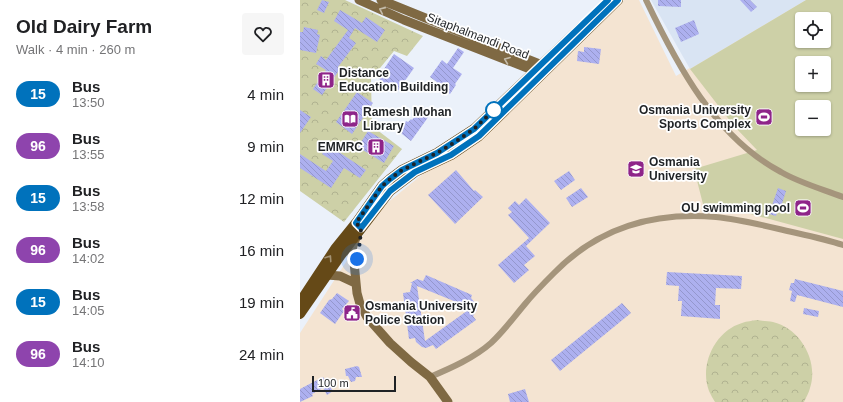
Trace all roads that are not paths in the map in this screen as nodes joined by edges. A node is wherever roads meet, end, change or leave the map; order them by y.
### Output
1 (359, 0) edge
2 (381, 0) edge
3 (608, 0) edge
4 (618, 0) edge
5 (646, 0) edge
6 (542, 70) junction
7 (843, 197) edge
8 (358, 226) junction
9 (843, 245) edge
10 (327, 276) junction
11 (355, 283) junction
12 (300, 302) edge
13 (300, 314) edge
14 (430, 377) junction
15 (448, 402) edge

6 -> 1 main road, Sitaphalmandi Road
2 - 6 main road, Sitaphalmandi Road
3 - 6 main road
4 - 6 main road
5 - 7 street
6 - 8 main road
8 - 10 main road
8 - 11 main road
12 -> 8 main road
9 - 14 street
10 - 11 main road
10 - 13 main road
11 - 14 main road
14 - 15 main road

